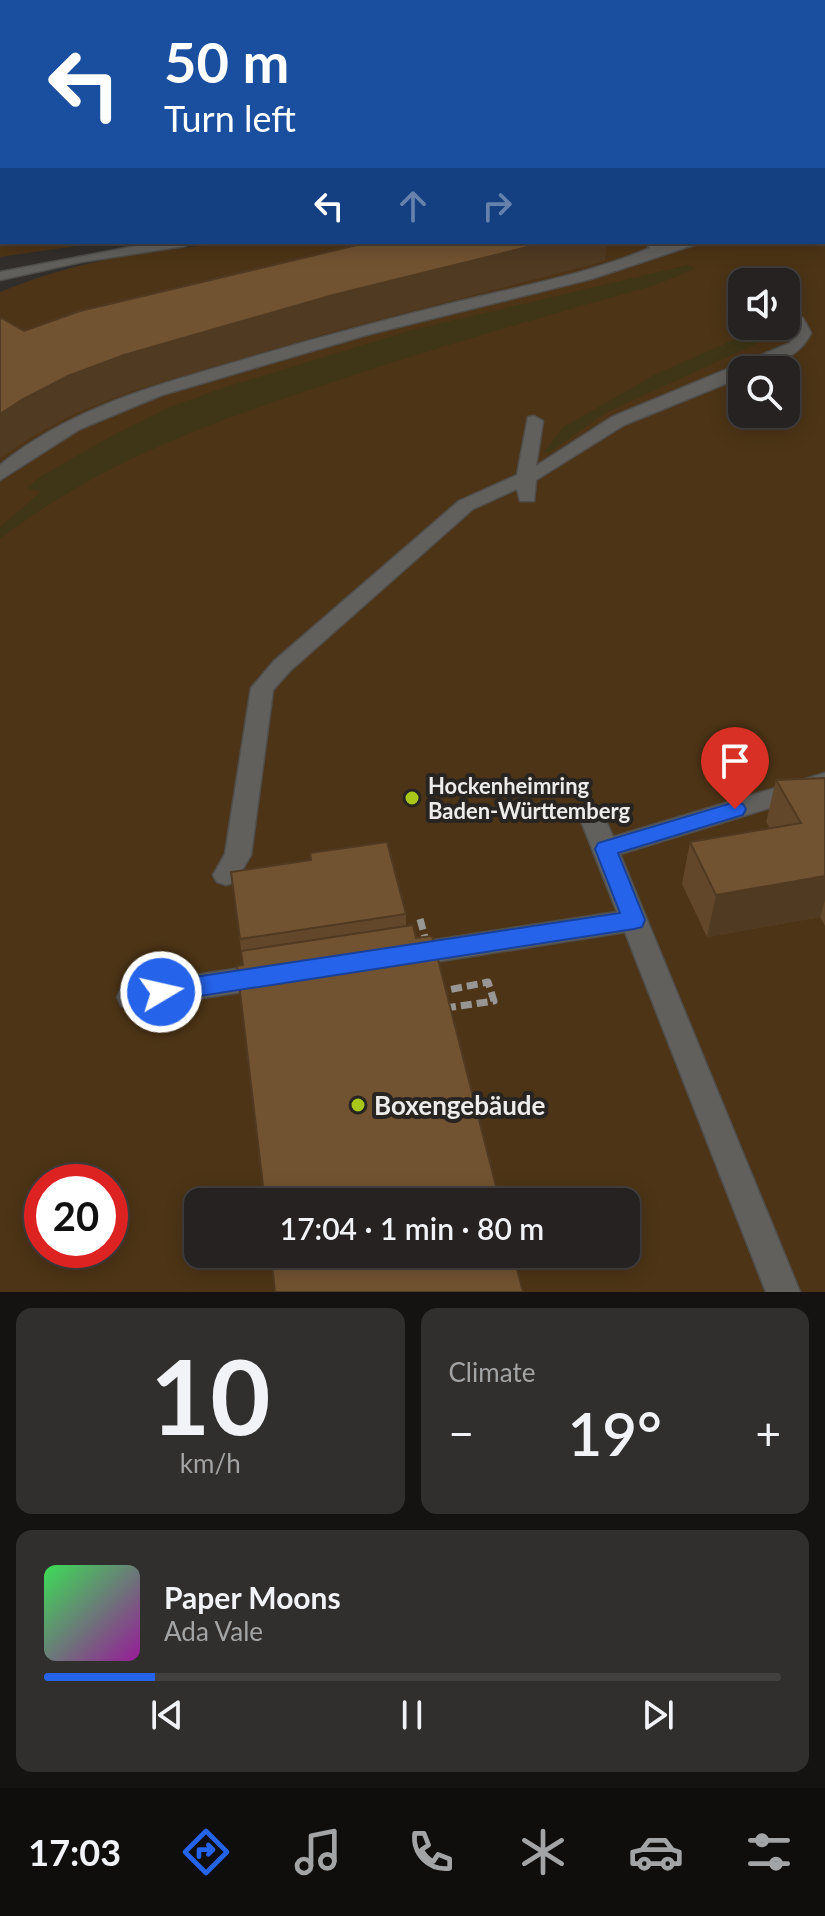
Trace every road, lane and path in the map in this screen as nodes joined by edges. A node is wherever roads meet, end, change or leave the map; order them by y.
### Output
1 (174, 244) edge
2 (657, 247) edge
3 (695, 249) edge
4 (0, 276) edge
5 (800, 340) edge
6 (774, 356) edge
7 (728, 376) edge
8 (534, 421) dead end
9 (0, 474) edge
10 (527, 486) junction
11 (825, 782) edge
12 (594, 821) dead end
13 (605, 849) junction
14 (226, 875) dead end
15 (420, 919) dead end
16 (634, 920) junction
17 (428, 949) edge
18 (389, 958) edge
19 (298, 971) edge
20 (444, 992) joint
21 (131, 997) dead end
22 (783, 1292) edge

1 - 4 lane
2 - 3 lane
2 - 9 lane
5 - 6 lane
7 - 10 lane
8 - 10 lane
10 - 14 lane
11 - 13 lane
12 - 13 lane
13 - 16 lane
15 - 17 path, bridge
16 - 18 lane
16 - 22 lane
19 - 21 lane
20 - 20 path

